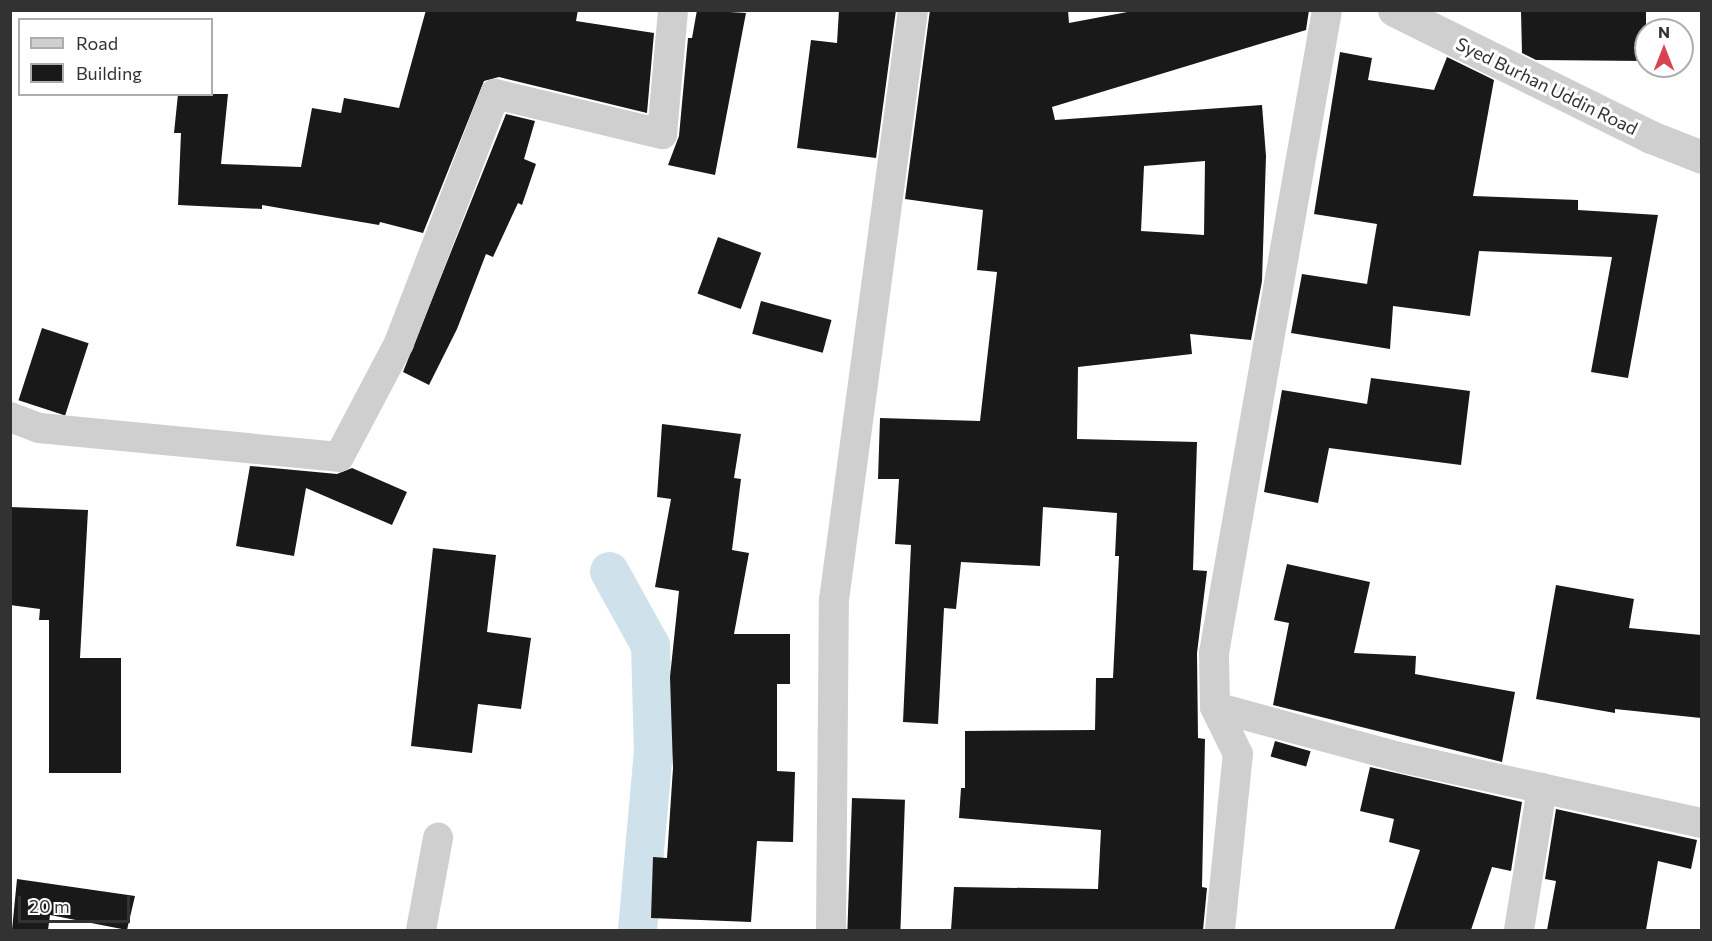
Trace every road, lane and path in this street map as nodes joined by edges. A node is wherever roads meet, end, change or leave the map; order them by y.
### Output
1 (673, 10) edge
2 (913, 10) edge
3 (1327, 10) edge
4 (1394, 10) edge
5 (1701, 157) edge
6 (10, 417) edge
7 (1215, 707) junction
8 (1542, 788) junction
9 (1701, 823) edge
10 (438, 838) dead end
11 (421, 930) edge
12 (831, 930) edge
13 (1220, 930) edge
14 (1519, 930) edge

1 - 6 street
2 - 12 street
3 - 7 street
4 - 5 street, Syed Burhan Uddin Road
7 - 8 street
7 - 13 street
8 - 9 street
8 - 14 street
10 - 11 street

